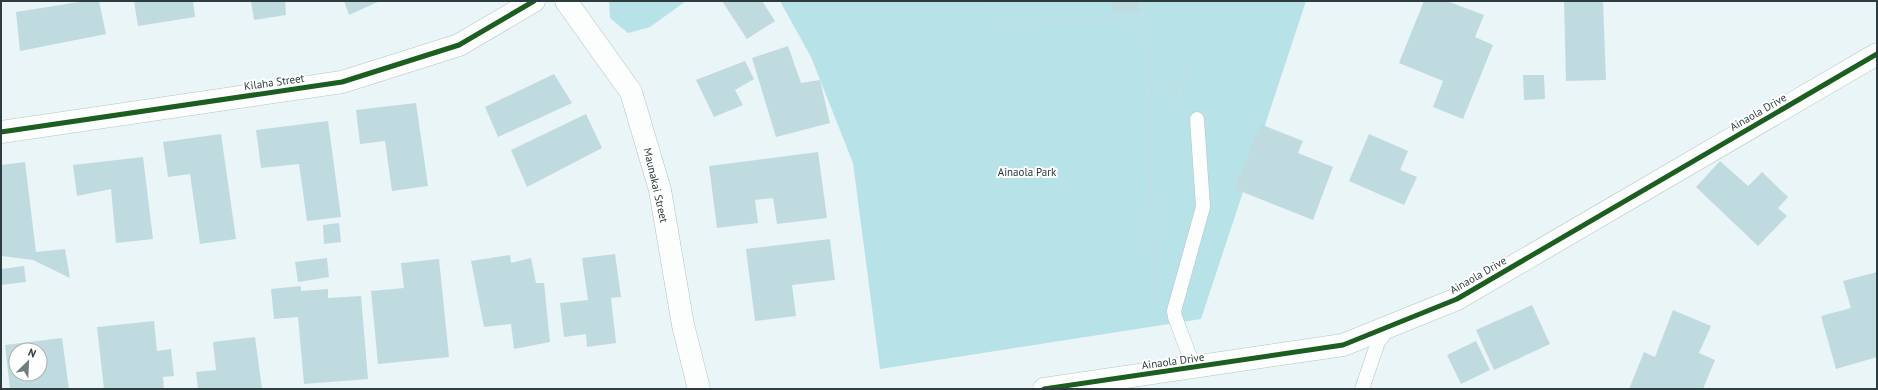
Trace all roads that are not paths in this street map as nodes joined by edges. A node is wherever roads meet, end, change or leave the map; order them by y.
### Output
1 (534, 1) edge
2 (566, 1) edge
3 (1877, 54) edge
4 (1197, 119) dead end
5 (1, 132) edge
6 (1389, 327) junction
7 (1194, 368) junction
8 (699, 389) edge
9 (1044, 389) edge
10 (1362, 389) edge

1 - 5 street, Kilaha Street
2 - 8 street, Maunakai Street
3 - 6 street, Ainaola Drive
4 - 7 lane
6 - 7 street, Ainaola Drive
6 - 10 lane
7 - 9 street, Ainaola Drive

